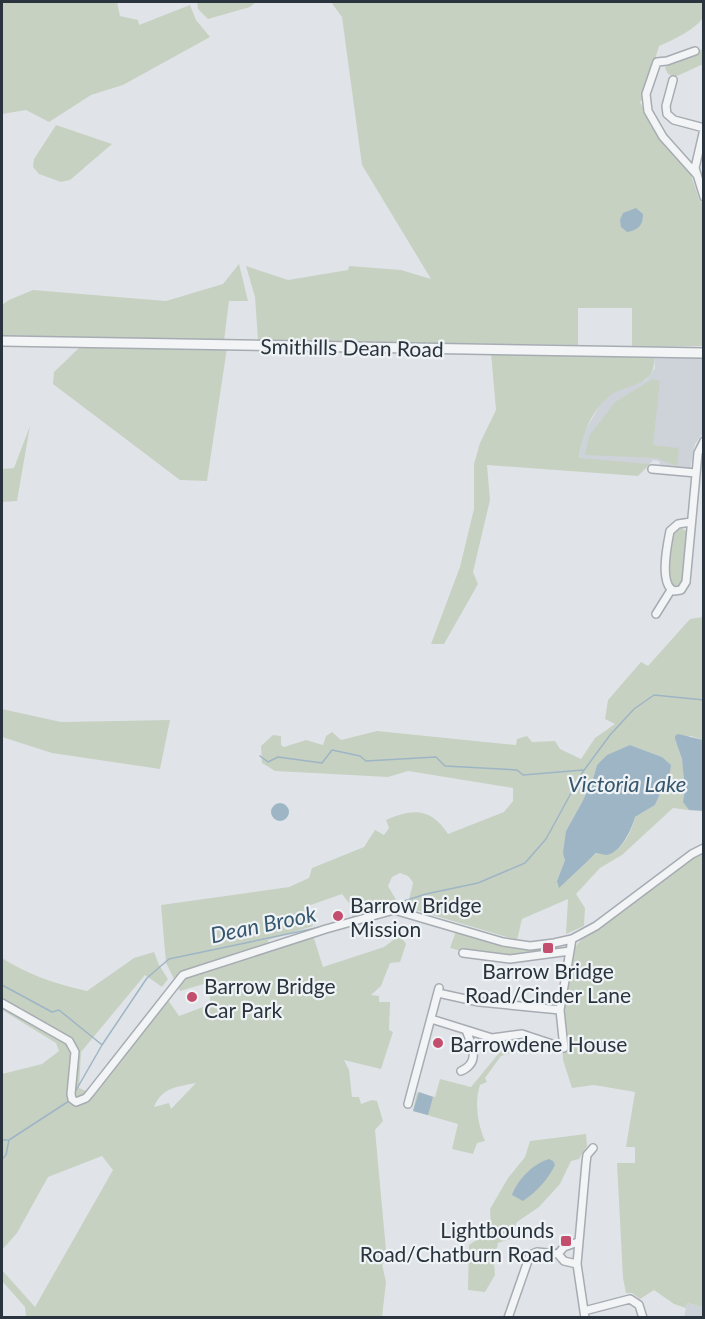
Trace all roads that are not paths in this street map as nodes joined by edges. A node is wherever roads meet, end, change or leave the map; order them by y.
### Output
1 (695, 51) dead end
2 (673, 80) dead end
3 (704, 128) edge
4 (697, 175) junction
5 (704, 197) edge
6 (2, 341) edge
7 (704, 353) edge
8 (704, 441) edge
9 (652, 469) dead end
10 (696, 473) junction
11 (691, 522) junction
12 (671, 590) junction
13 (656, 614) dead end
14 (704, 848) edge
15 (572, 939) junction
16 (570, 951) junction
17 (463, 953) dead end
18 (2, 1003) edge
19 (560, 1010) junction
20 (431, 1019) junction
21 (466, 1030) junction
22 (461, 1071) dead end
23 (408, 1104) dead end
24 (593, 1148) dead end
25 (579, 1242) junction
26 (558, 1254) junction
27 (577, 1264) junction
28 (585, 1315) edge
29 (508, 1317) edge
30 (643, 1317) edge

1 - 4 street
2 - 3 street
3 - 4 street
4 - 5 street
6 - 7 street, Smithills Dean Road
8 - 10 street
9 - 10 street
10 - 11 street
11 - 12 street
11 - 12 street
12 - 13 street
14 - 15 street
15 - 16 street
15 - 18 street
16 - 17 street
16 - 19 street
19 - 20 street
19 - 21 street
20 - 21 street
20 - 23 street
21 - 22 street
24 - 25 street
25 - 26 street
25 - 27 street
26 - 27 street
26 - 29 street
27 - 28 street
28 - 30 street

